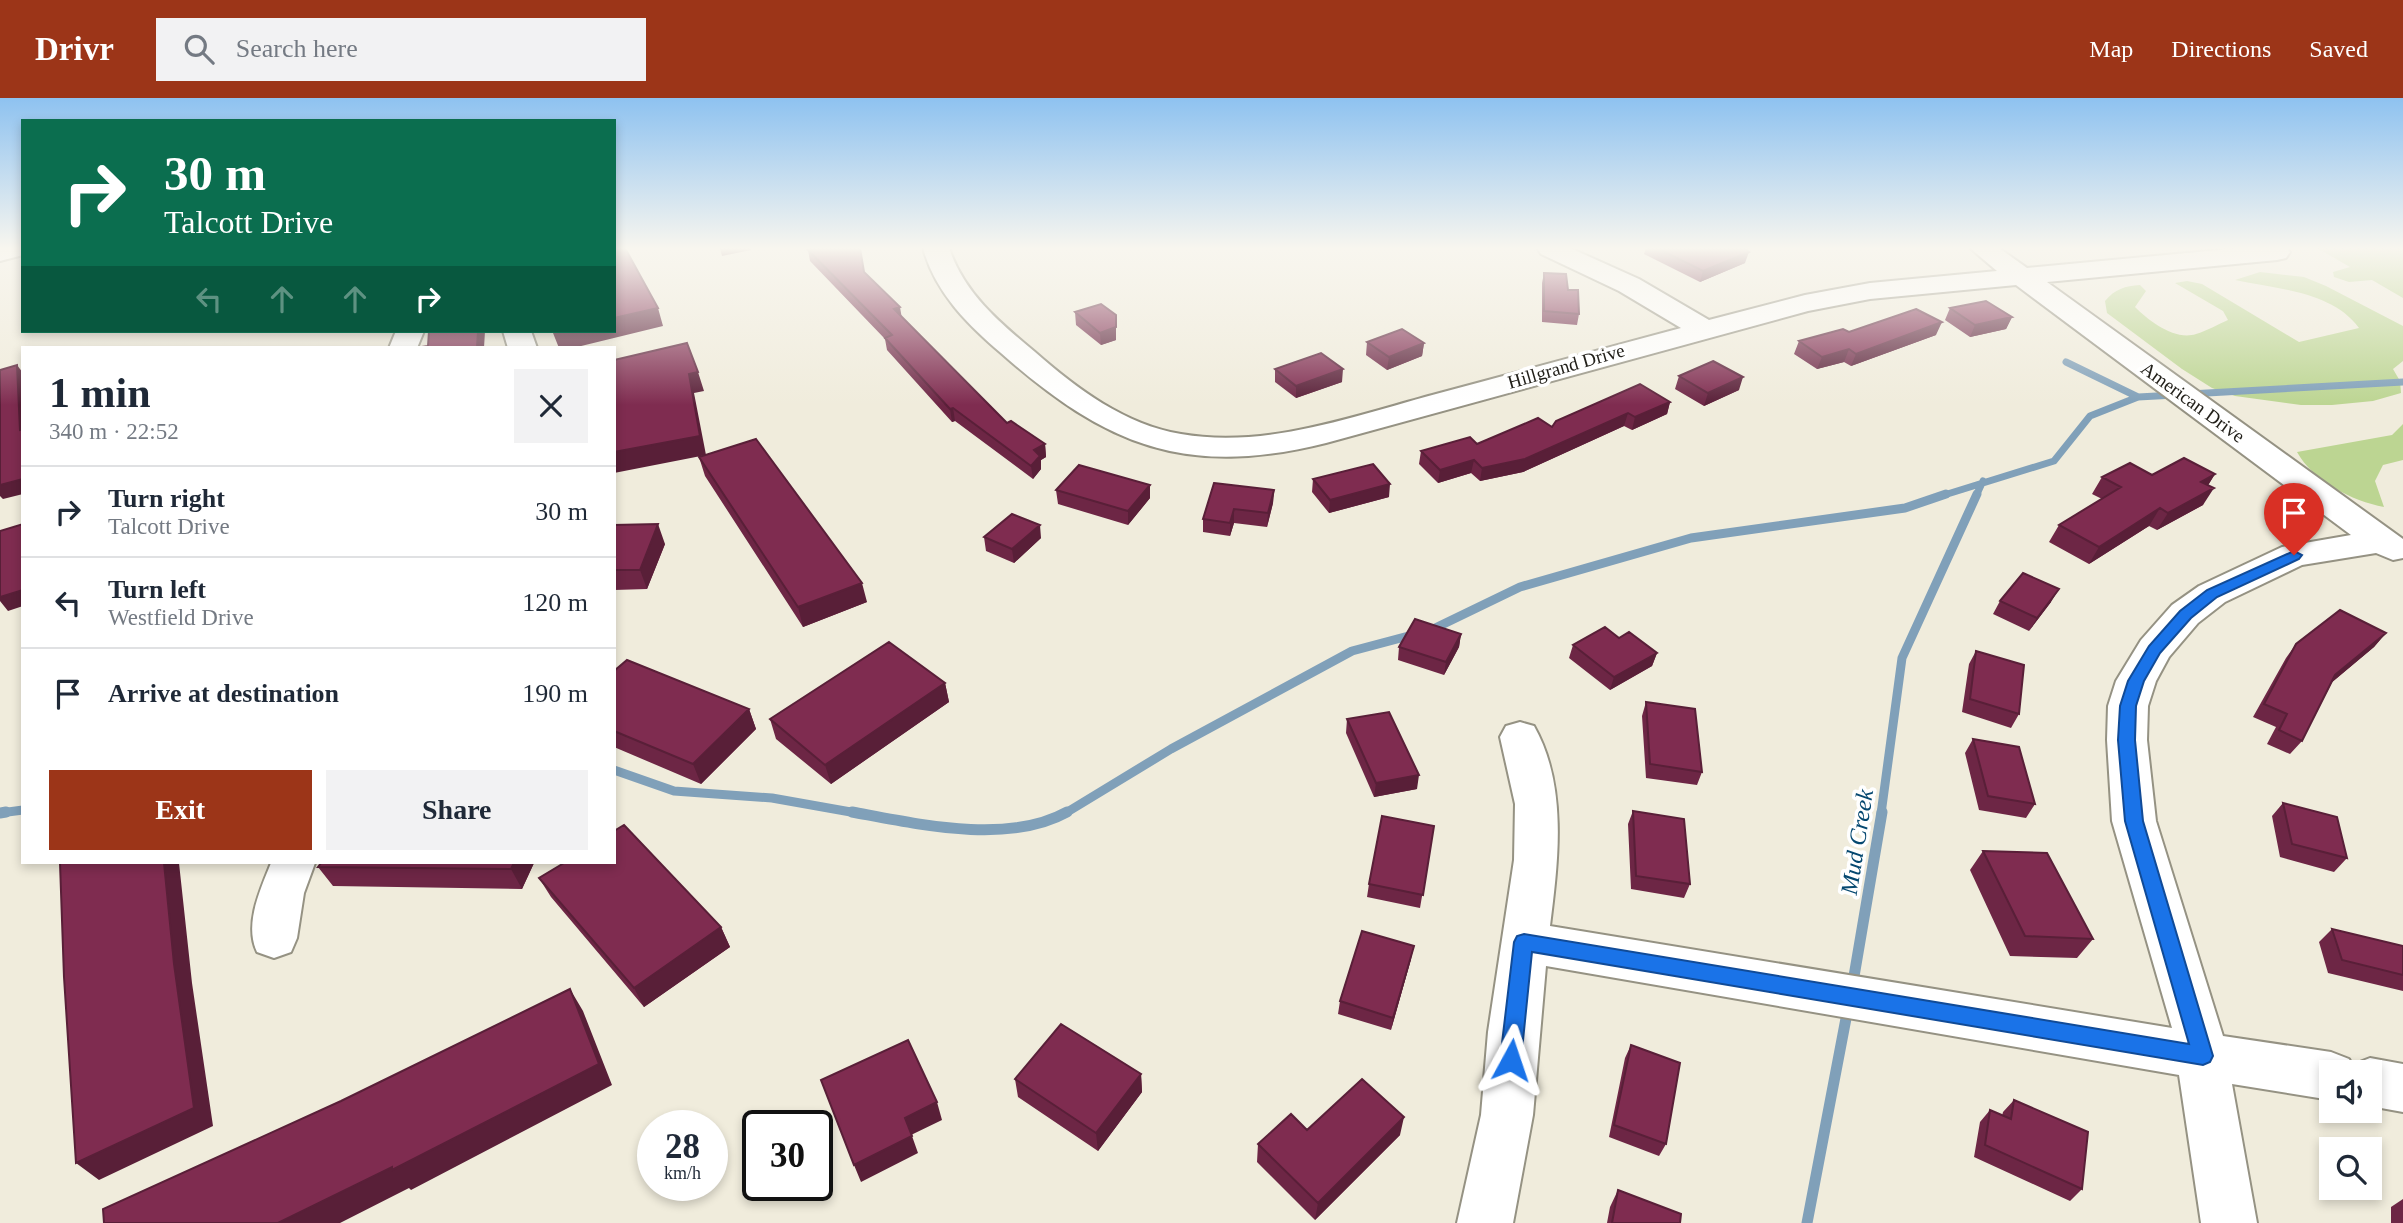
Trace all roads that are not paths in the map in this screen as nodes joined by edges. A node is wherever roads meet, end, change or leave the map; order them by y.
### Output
1 (966, 300) edge
2 (1655, 300) edge
3 (1819, 300) edge
4 (2054, 300) edge
5 (1702, 328) junction
6 (2393, 549) edge
7 (1520, 737) dead end
8 (293, 864) edge
9 (274, 938) dead end
10 (1524, 942) junction
11 (2203, 1056) junction
12 (2319, 1074) edge
13 (2382, 1084) edge
14 (2403, 1088) edge
15 (1485, 1223) edge
16 (2229, 1223) edge

1 - 5 street, Hillgrand Drive
2 - 5 street
3 - 5 street, Hillgrand Drive
4 - 6 street, American Drive
6 - 11 street
7 - 10 street
8 - 9 street
10 - 11 street
10 - 15 street
11 - 12 street
11 - 16 street
13 - 14 street

